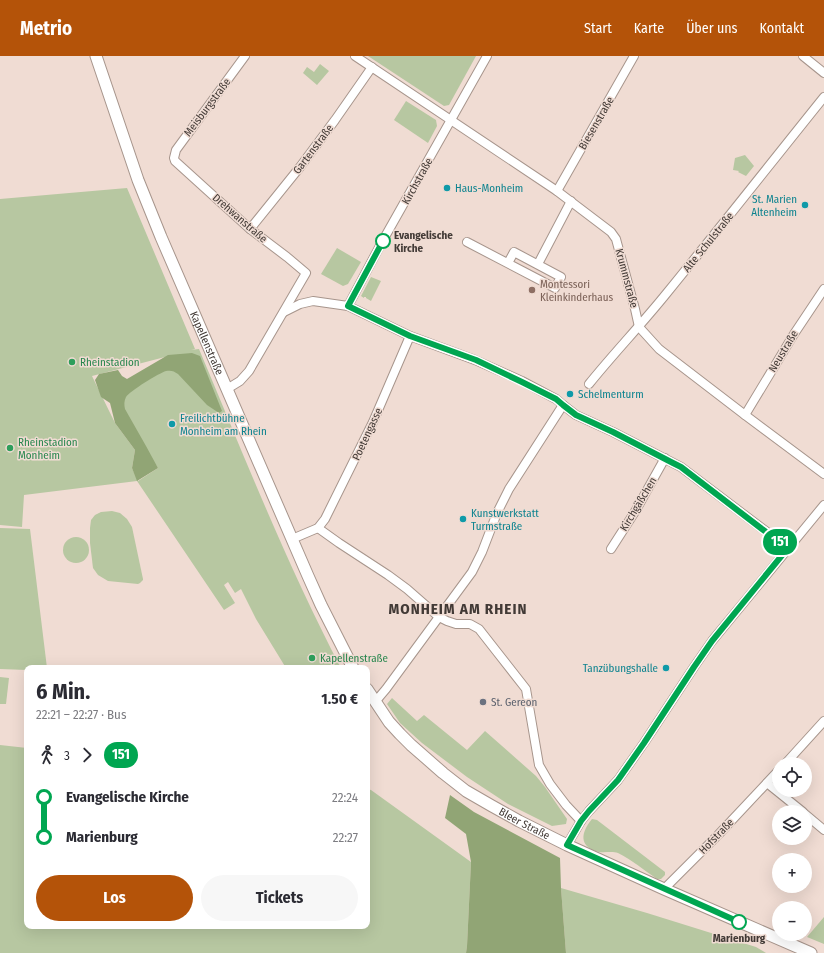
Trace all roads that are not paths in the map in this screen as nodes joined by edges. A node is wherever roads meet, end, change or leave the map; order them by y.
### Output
1 (96, 56) edge
2 (245, 56) edge
3 (355, 56) edge
4 (487, 56) edge
5 (634, 56) edge
6 (803, 56) edge
7 (372, 67) junction
8 (824, 73) edge
9 (824, 97) edge
10 (451, 120) junction
11 (175, 161) joint
12 (557, 191) junction
13 (571, 201) junction
14 (250, 228) junction
15 (467, 242) dead end
16 (508, 263) junction
17 (538, 264) junction
18 (824, 289) edge
19 (348, 306) junction
20 (284, 312) junction
21 (638, 327) junction
22 (410, 336) junction
23 (589, 384) dead end
24 (227, 389) junction
25 (563, 405) junction
26 (745, 415) junction
27 (665, 458) junction
28 (824, 474) edge
29 (824, 505) edge
30 (318, 528) junction
31 (292, 539) junction
32 (788, 548) junction
33 (610, 549) dead end
34 (439, 617) junction
35 (351, 665) edge
36 (370, 694) edge
37 (375, 702) junction
38 (824, 721) edge
39 (791, 757) edge
40 (772, 778) edge
41 (768, 783) junction
42 (794, 805) edge
43 (812, 820) edge
44 (581, 821) junction
45 (824, 830) edge
46 (567, 845) junction
47 (664, 889) junction
48 (811, 953) edge

1 - 24 street, Kapellenstraße
2 - 11 street, Meisburgstraße
3 - 7 street, Krummstraße
4 - 10 street, Kirchstraße
5 - 12 street, Biesenstraße
6 - 8 street
7 - 10 street, Krummstraße
7 - 14 street, Gartenstraße
9 - 21 street, Alte Schulstraße
10 - 12 street, Krummstraße
10 - 19 street, Kirchstraße
11 - 14 street, Drehwanstraße
12 - 13 street, Krummstraße
13 - 17 street
13 - 21 street, Krummstraße
14 - 20 street, Drehwanstraße
15 - 16 street
16 - 17 street
16 - 17 street
18 - 26 street, Neustraße
19 - 20 street
19 - 22 street
20 - 24 street
21 - 23 street, Alte Schulstraße
21 - 26 street
22 - 25 street
22 - 30 street, Poetengasse
24 - 31 street, Kapellenstraße
25 - 27 street
25 - 34 street
26 - 28 street
27 - 32 street
27 - 33 street, Kirchgäßchen
29 - 32 street
30 - 31 street
30 - 34 street
31 - 35 street, Kapellenstraße
32 - 44 street
34 - 37 street
34 - 44 street
36 - 37 street
37 - 46 street, Bleer Straße
38 - 39 street
40 - 41 street, Hofstraße
41 - 42 street
41 - 47 street, Hofstraße
43 - 45 street
44 - 46 street
46 - 47 street, Bleer Straße
47 - 48 street, Bleer Straße

